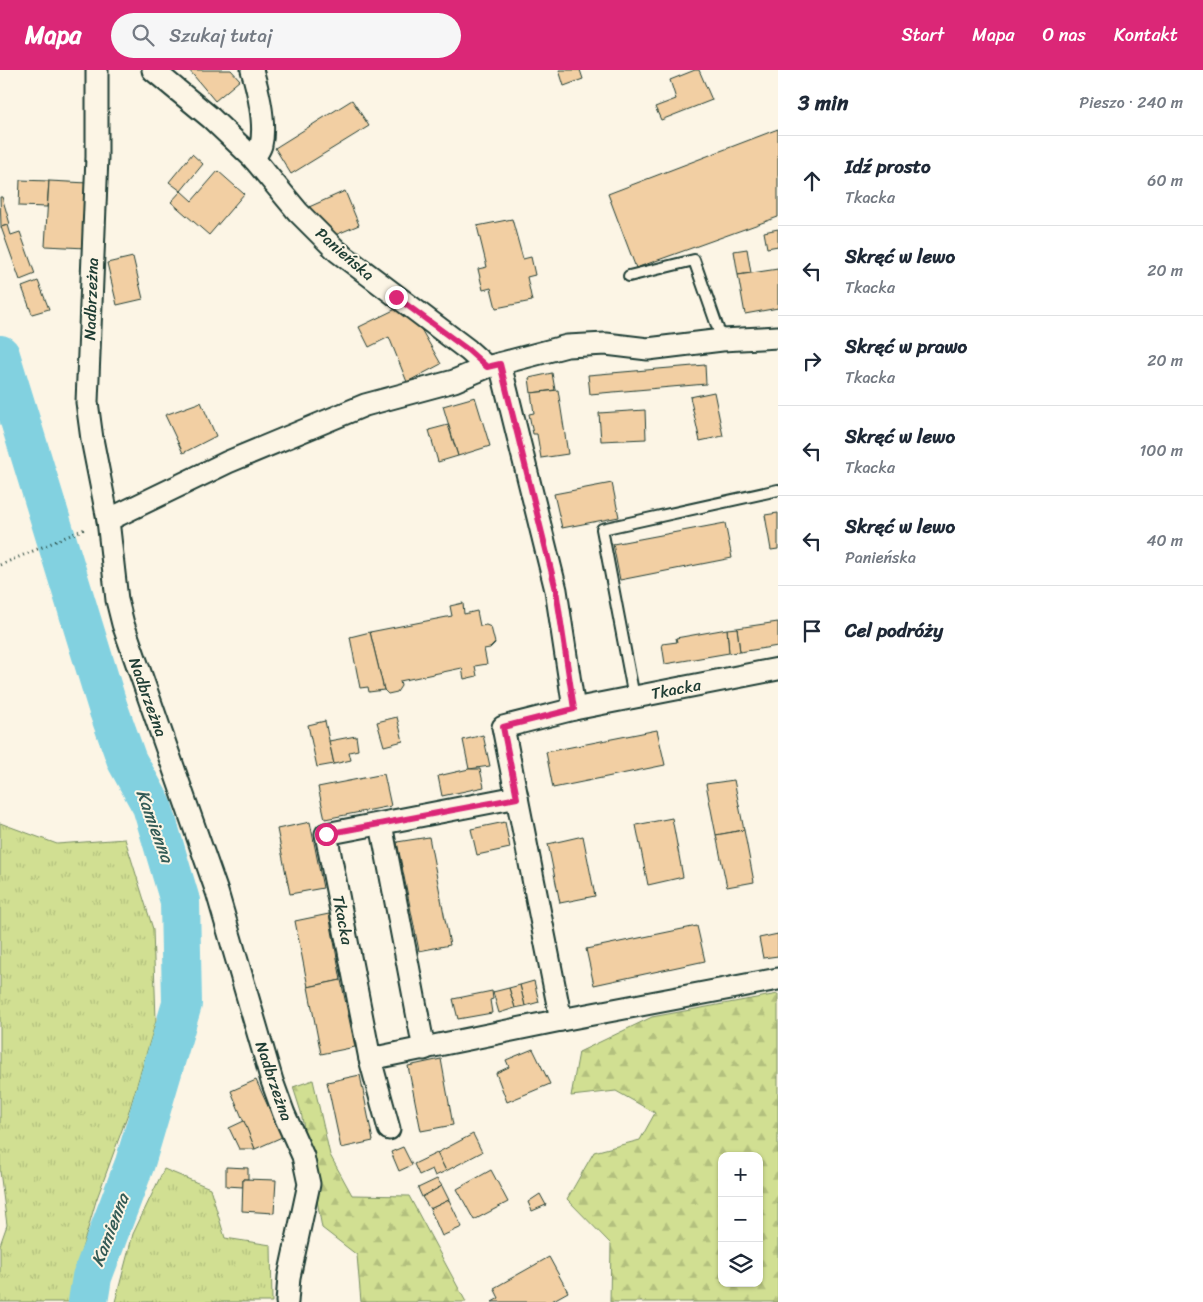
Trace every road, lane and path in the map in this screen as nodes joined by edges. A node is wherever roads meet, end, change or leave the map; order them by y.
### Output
1 (97, 70) edge
2 (153, 70) edge
3 (252, 70) edge
4 (254, 159) junction
5 (629, 276) dead end
6 (778, 337) edge
7 (722, 340) junction
8 (494, 366) junction
9 (778, 490) edge
10 (99, 523) junction
11 (0, 565) edge
12 (778, 669) edge
13 (634, 697) junction
14 (574, 709) junction
15 (517, 798) junction
16 (380, 824) junction
17 (778, 979) edge
18 (560, 1020) junction
19 (424, 1049) junction
20 (370, 1060) junction
21 (388, 1129) dead end
22 (287, 1302) edge

1 - 10 street, Nadbrzeżna
2 - 4 street, Panieńska
3 - 4 street
4 - 8 street, Panieńska
5 - 7 lane
6 - 7 street
7 - 8 street
8 - 10 street
8 - 14 street
9 - 13 lane
10 - 11 path
10 - 22 street, Nadbrzeżna
12 - 13 street, Tkacka
13 - 14 street, Tkacka
14 - 15 street, Tkacka
15 - 16 street, Tkacka
15 - 18 street, Tkacka
16 - 19 street
16 - 20 street, Tkacka
17 - 18 street
18 - 19 street
19 - 20 street
20 - 21 street, Tkacka

